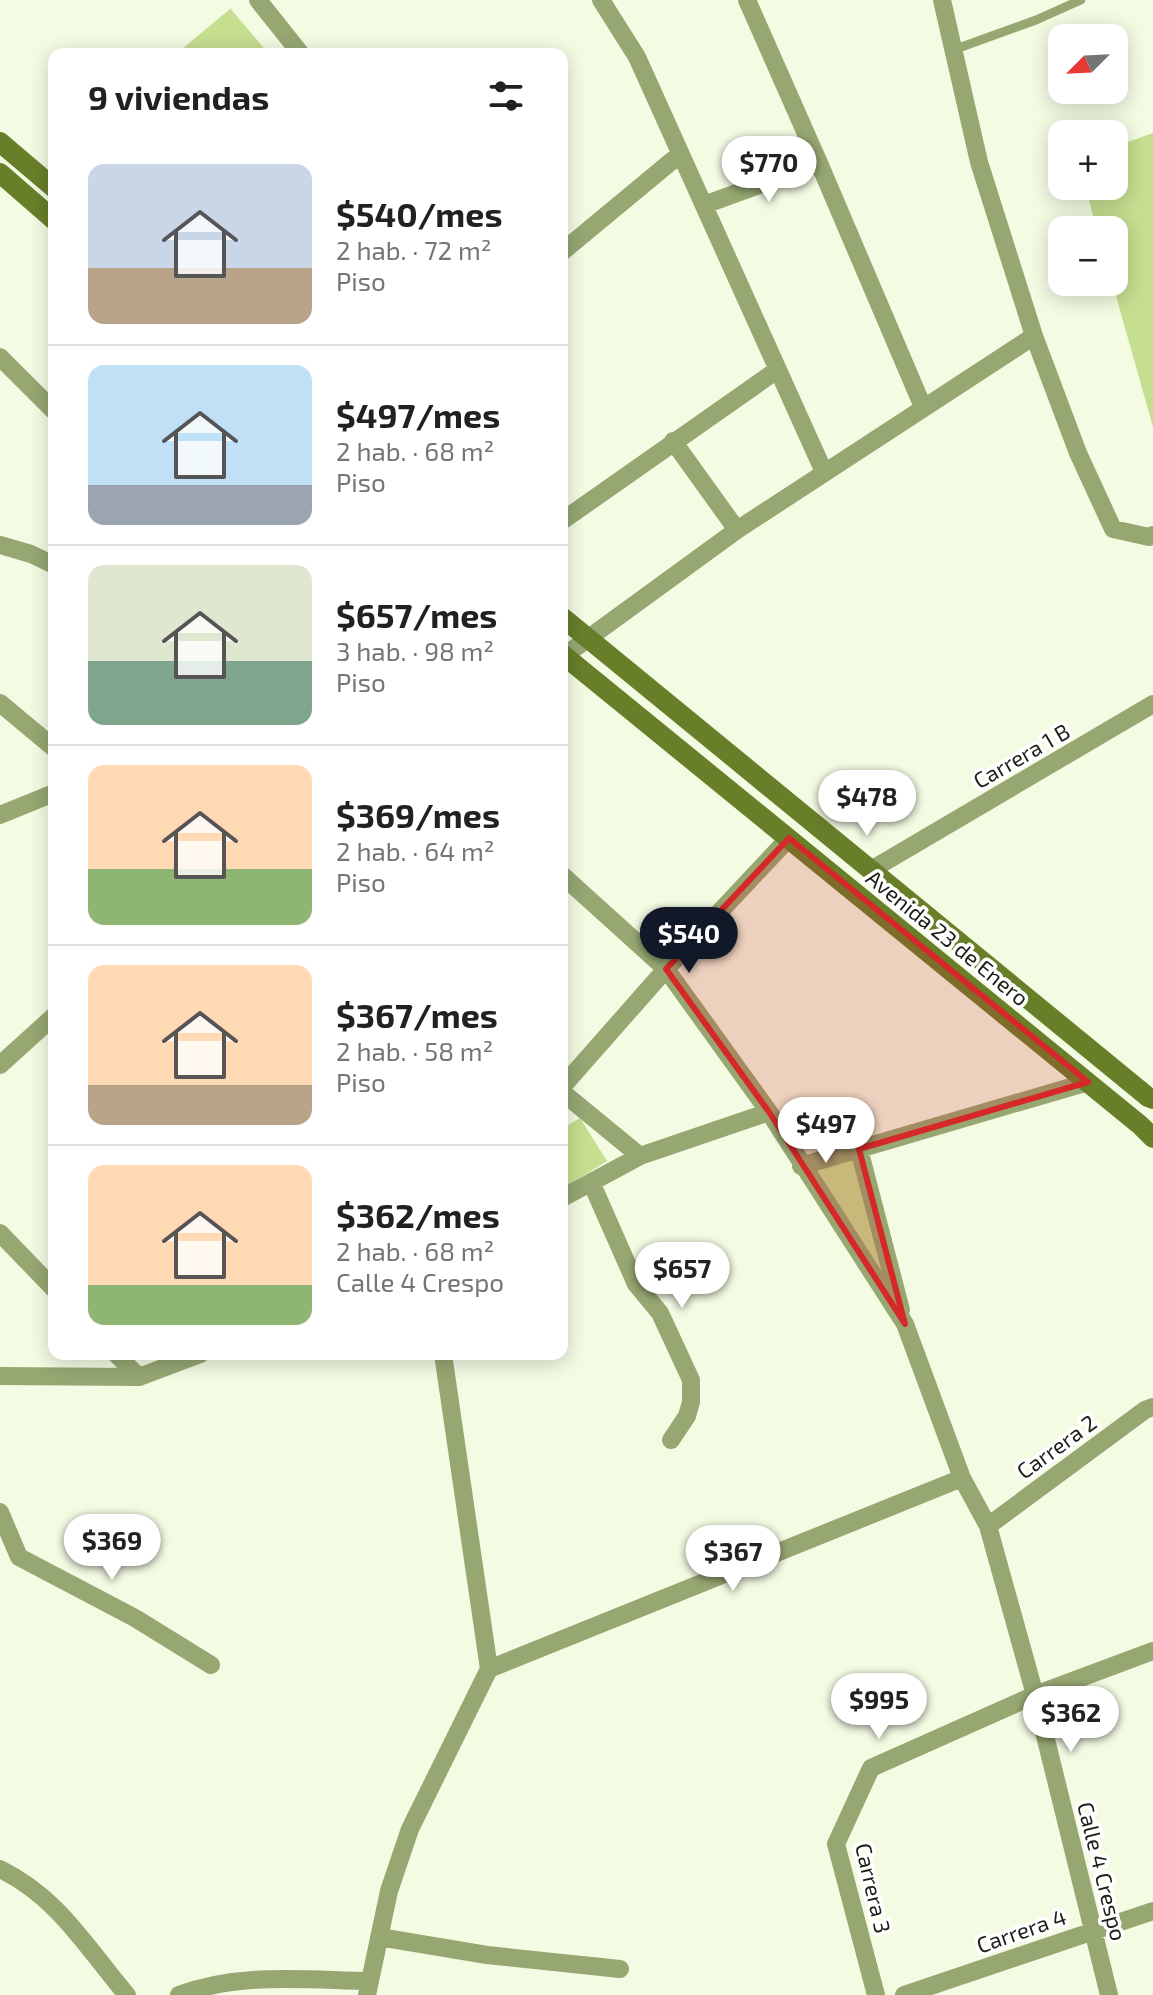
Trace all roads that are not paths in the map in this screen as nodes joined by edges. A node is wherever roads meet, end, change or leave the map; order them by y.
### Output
1 (258, 0) edge
2 (601, 0) edge
3 (747, 0) edge
4 (942, 0) edge
5 (1081, 0) edge
6 (296, 48) edge
7 (953, 50) junction
8 (0, 142) edge
9 (679, 155) junction
10 (819, 163) junction
11 (0, 173) edge
12 (48, 183) edge
13 (704, 205) junction
14 (48, 215) edge
15 (568, 247) edge
16 (1034, 336) junction
17 (0, 357) edge
18 (777, 370) junction
19 (48, 405) edge
20 (923, 407) junction
21 (673, 441) junction
22 (824, 472) junction
23 (568, 517) edge
24 (737, 530) junction
25 (1153, 535) edge
26 (0, 545) edge
27 (48, 562) edge
28 (568, 622) edge
29 (587, 637) junction
30 (568, 651) edge
31 (568, 659) edge
32 (0, 703) edge
33 (1153, 704) edge
34 (48, 743) edge
35 (48, 795) edge
36 (0, 815) edge
37 (789, 838) junction
38 (871, 870) junction
39 (568, 880) edge
40 (666, 969) junction
41 (48, 1021) edge
42 (0, 1065) edge
43 (568, 1082) edge
44 (1088, 1082) junction
45 (568, 1094) edge
46 (1153, 1099) edge
47 (769, 1112) junction
48 (1153, 1138) edge
49 (859, 1149) junction
50 (640, 1156) junction
51 (801, 1166) junction
52 (591, 1182) junction
53 (568, 1195) edge
54 (0, 1233) edge
55 (48, 1283) edge
56 (905, 1324) junction
57 (122, 1360) edge
58 (184, 1360) edge
59 (444, 1360) edge
60 (0, 1376) edge
61 (139, 1377) junction
62 (1153, 1407) edge
63 (671, 1440) dead end
64 (962, 1478) junction
65 (0, 1512) edge
66 (988, 1526) junction
67 (1153, 1651) edge
68 (211, 1665) dead end
69 (489, 1669) junction
70 (1035, 1695) junction
71 (0, 1869) edge
72 (1153, 1911) edge
73 (1092, 1932) junction
74 (379, 1937) junction
75 (620, 1969) dead end
76 (369, 1988) edge
77 (127, 1995) edge
78 (179, 1995) edge
79 (876, 1995) edge
80 (904, 1995) edge
81 (1109, 1995) edge

1 - 6 street
2 - 9 street
3 - 10 street
4 - 7 street
5 - 7 lane
7 - 16 street
8 - 12 main road
9 - 13 street
9 - 15 street
10 - 13 street
10 - 20 street
11 - 14 main road
13 - 18 street
16 - 20 street
16 - 25 street
17 - 19 street
18 - 21 street
18 - 22 street
20 - 22 street
21 - 23 street
21 - 24 street
22 - 24 street
24 - 29 street
26 - 27 street
28 - 29 main road, Avenida 23 de Enero
29 - 30 street
29 - 38 main road, Avenida 23 de Enero
31 - 37 main road, Avenida 23 de Enero
32 - 34 street
33 - 38 street, Carrera 1 B
35 - 36 street
37 - 40 street
37 - 44 main road, Avenida 23 de Enero
38 - 46 main road, Avenida 23 de Enero
39 - 40 street
40 - 43 street
40 - 47 street
41 - 42 street
44 - 48 main road, Avenida 23 de Enero
44 - 49 street
45 - 50 street
47 - 50 street
47 - 51 street
49 - 51 street
49 - 56 street
50 - 52 street
51 - 56 street
52 - 53 street
52 - 63 street
54 - 55 street
56 - 64 street, Calle 4 Crespo
57 - 61 street
58 - 61 street
59 - 69 street
60 - 61 street
62 - 66 street, Carrera 2
64 - 66 street, Calle 4 Crespo
64 - 69 street
65 - 68 street
66 - 70 street, Calle 4 Crespo
67 - 70 street, Carrera 3
69 - 74 street
70 - 73 street, Calle 4 Crespo
70 - 79 street, Carrera 3
71 - 77 street
72 - 73 street, Carrera 4
73 - 80 street, Carrera 4
73 - 81 street, Calle 4 Crespo
74 - 75 street
74 - 76 street
76 - 78 street

